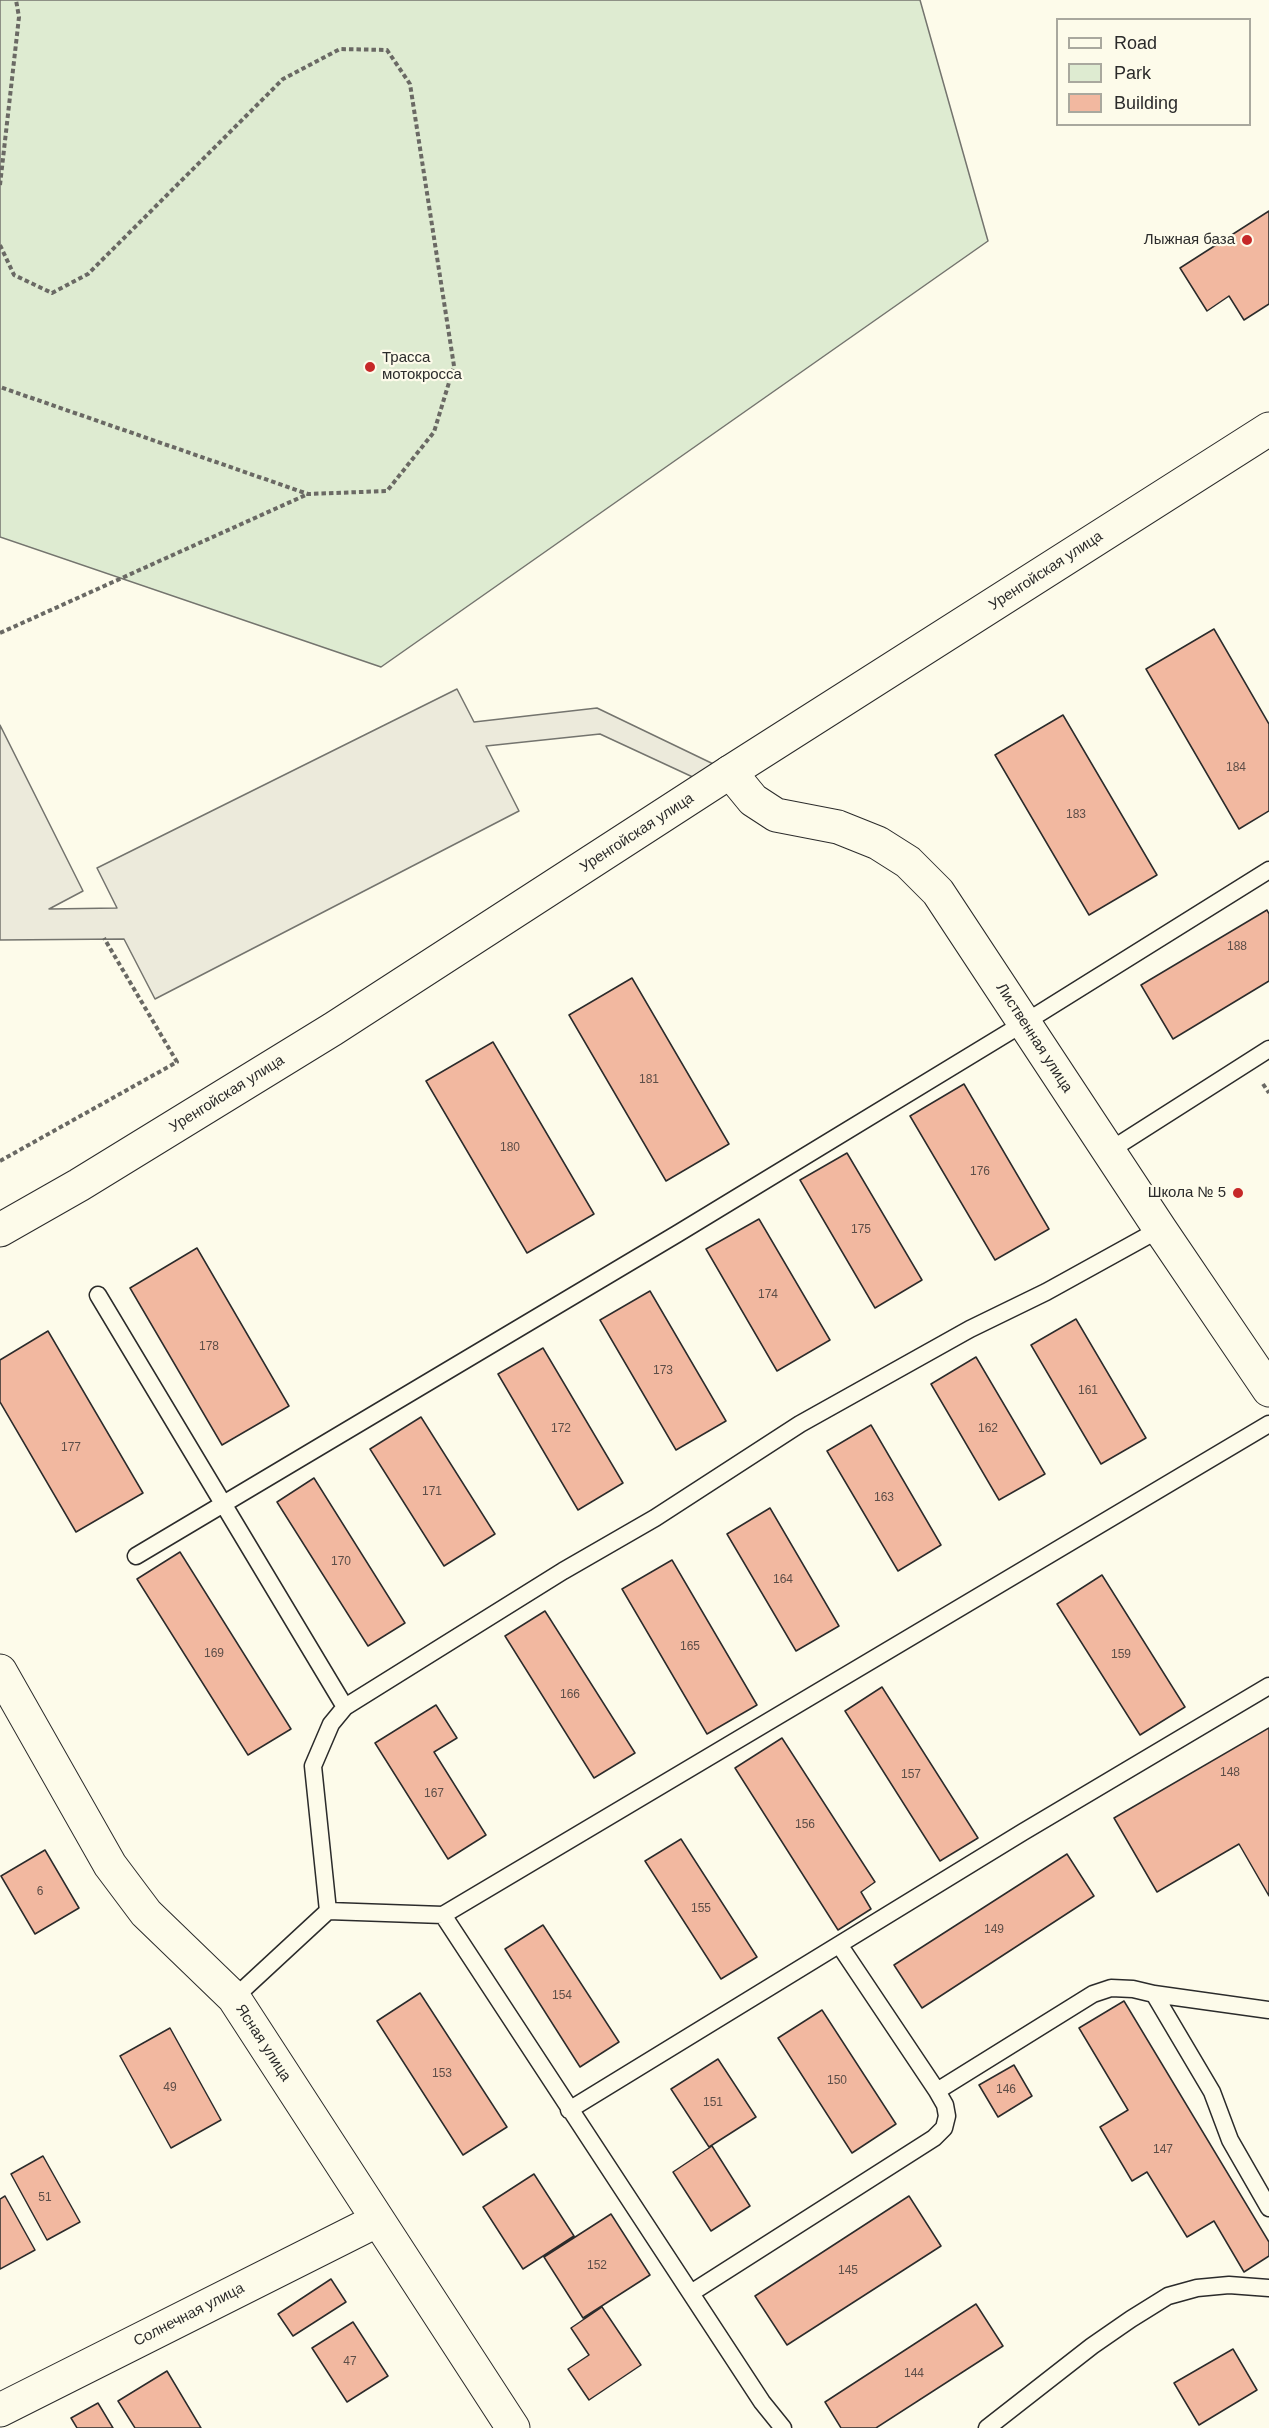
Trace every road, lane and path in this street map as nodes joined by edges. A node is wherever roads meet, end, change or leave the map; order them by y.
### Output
1 (15, 0) edge
2 (0, 185) edge
3 (0, 245) edge
4 (0, 387) edge
5 (1269, 429) edge
6 (308, 494) junction
7 (0, 633) edge
8 (730, 772) junction
9 (1269, 870) edge
10 (104, 938) dead end
11 (1024, 1023) junction
12 (1269, 1049) edge
13 (1109, 1151) junction
14 (0, 1161) edge
15 (1160, 1229) junction
16 (0, 1230) edge
17 (98, 1295) dead end
18 (1269, 1390) edge
19 (1269, 1424) edge
20 (224, 1504) junction
21 (136, 1556) dead end
22 (0, 1671) edge
23 (1269, 1686) edge
24 (345, 1707) junction
25 (328, 1911) junction
26 (443, 1916) junction
27 (840, 1946) junction
28 (1154, 1994) junction
29 (234, 1998) junction
30 (1269, 2010) edge
31 (937, 2091) junction
32 (569, 2110) junction
33 (1269, 2208) edge
34 (378, 2220) junction
35 (1269, 2288) edge
36 (691, 2293) junction
37 (0, 2410) edge
38 (513, 2428) edge
39 (783, 2428) edge
40 (987, 2428) edge

1 - 2 path
3 - 6 path
4 - 6 path
5 - 8 street, Уренгойская улица
6 - 7 path
8 - 11 street, Лиственная улица
8 - 16 street, Уренгойская улица
9 - 11 lane
10 - 14 path
11 - 13 street, Лиственная улица
11 - 20 lane
12 - 13 lane
13 - 15 street, Лиственная улица
15 - 18 street, Лиственная улица
15 - 24 lane
17 - 20 lane
19 - 26 lane
20 - 21 lane
20 - 24 lane
22 - 29 street, Ясная улица
23 - 27 lane
24 - 25 lane
25 - 26 lane
25 - 29 lane
26 - 32 lane
27 - 31 lane
27 - 32 lane
28 - 30 lane
28 - 31 lane
28 - 33 lane
29 - 34 street, Ясная улица
31 - 36 lane
32 - 36 lane
34 - 37 street, Солнечная улица
34 - 38 street, Ясная улица
35 - 40 lane
36 - 39 lane

